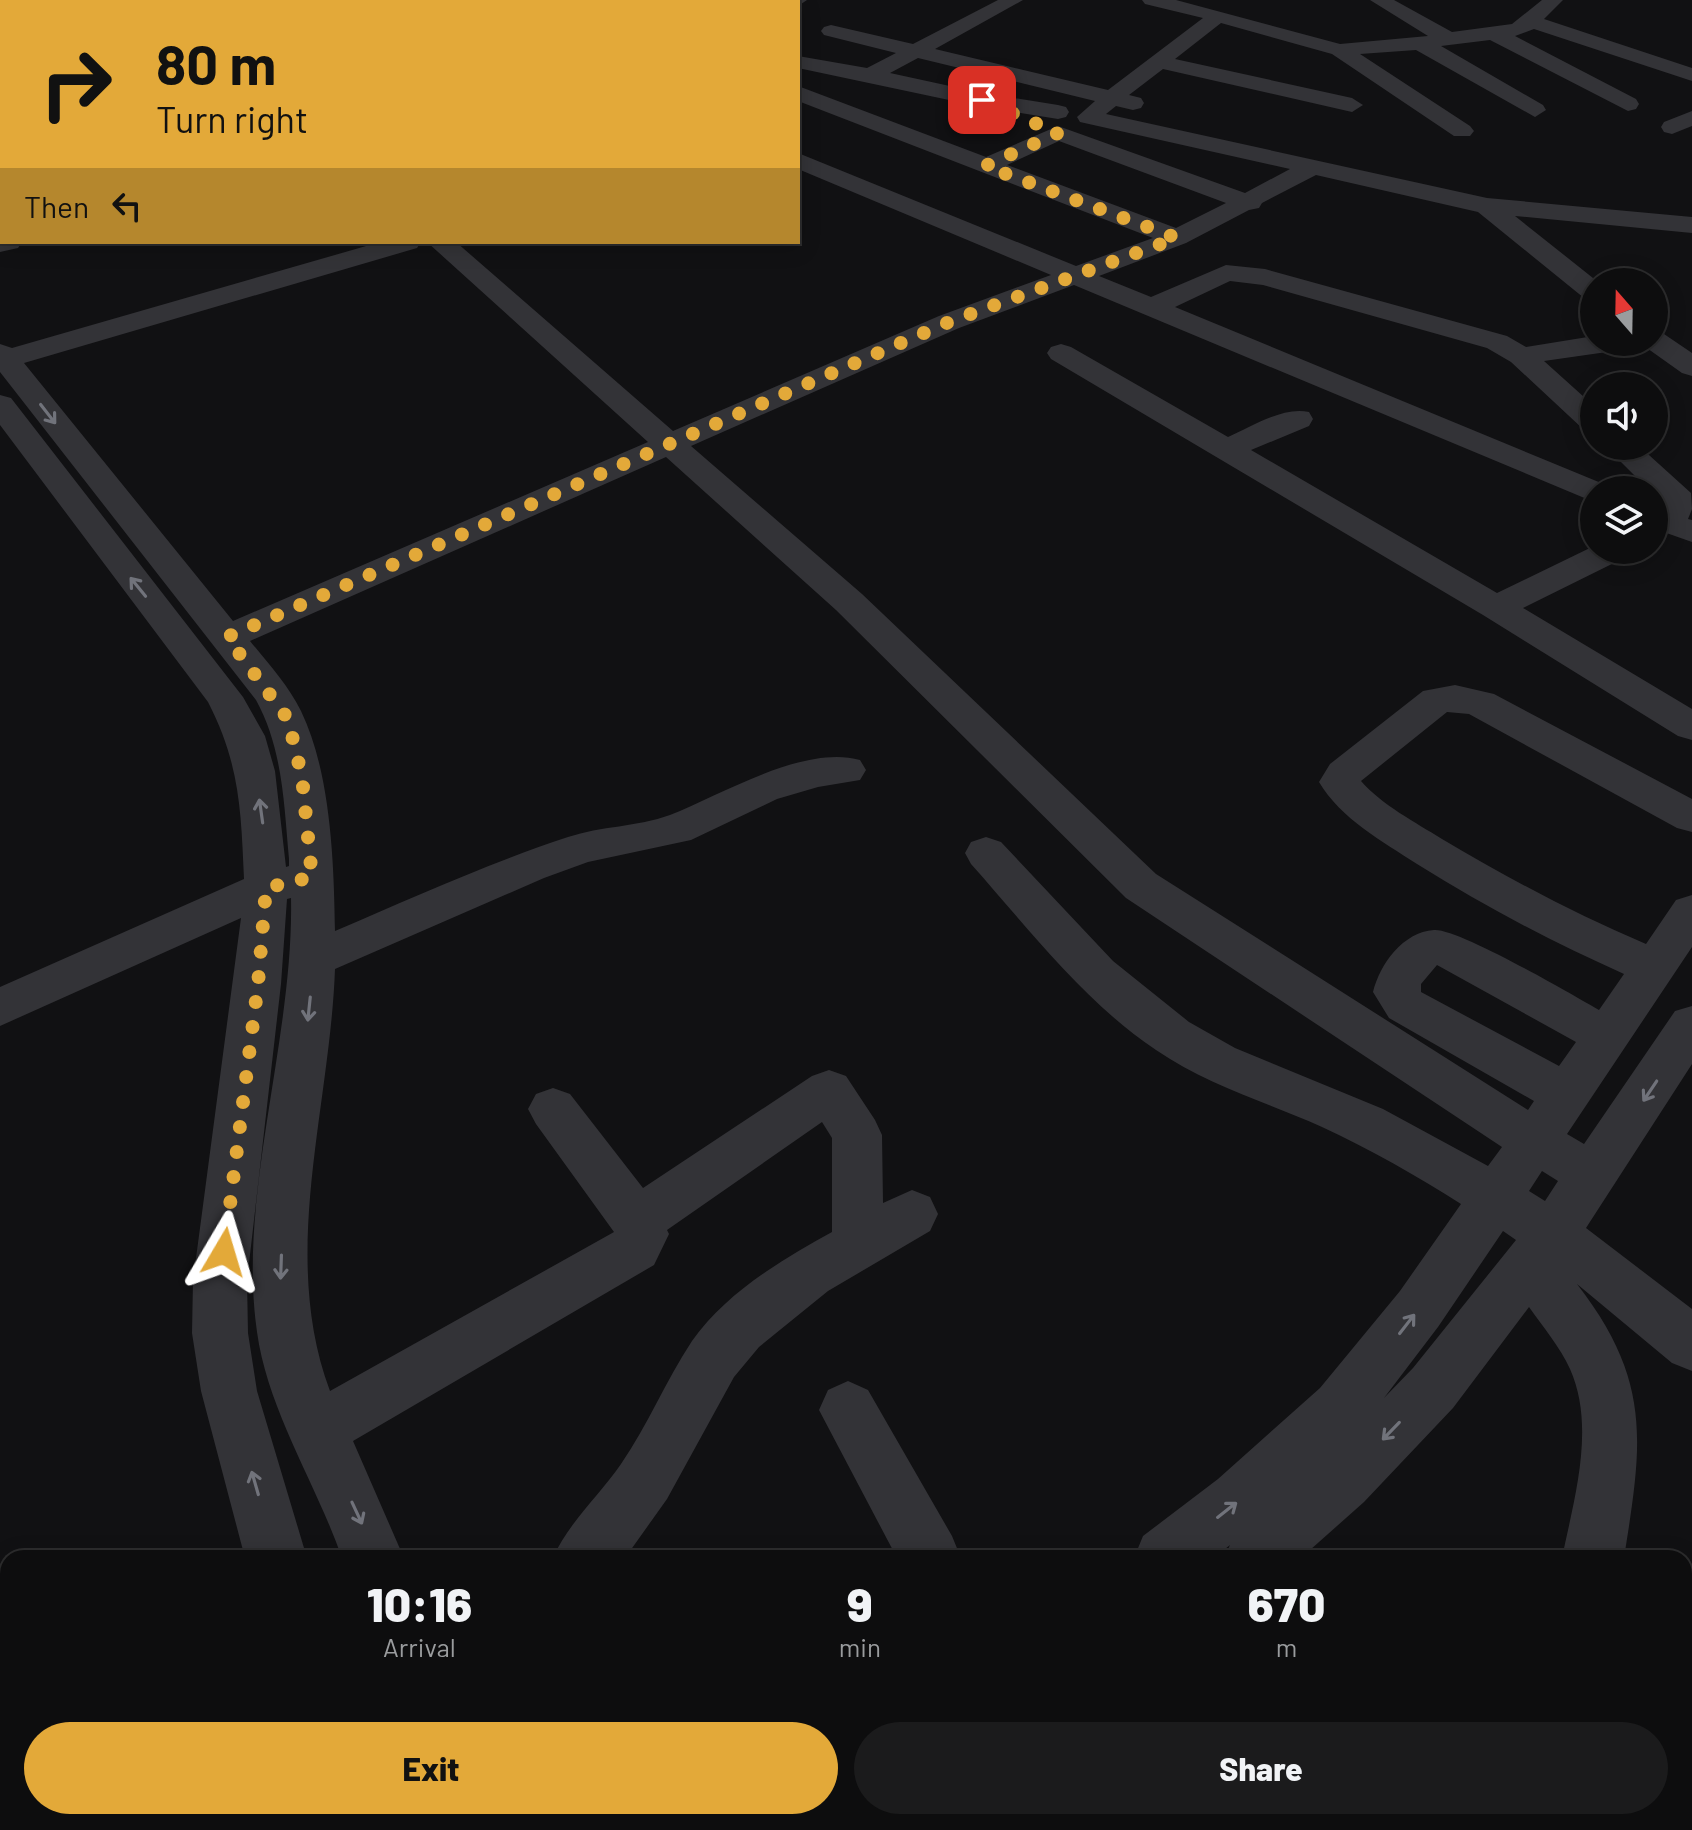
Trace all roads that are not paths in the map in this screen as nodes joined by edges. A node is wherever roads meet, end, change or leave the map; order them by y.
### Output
1 (1013, 0) edge
2 (1152, 0) edge
3 (1380, 0) edge
4 (1553, 0) edge
5 (1190, 4) edge
6 (1218, 16) junction
7 (1528, 20) junction
8 (831, 31) dead end
9 (1493, 33) junction
10 (1449, 39) junction
11 (1420, 43) junction
12 (1339, 50) junction
13 (912, 51) junction
14 (800, 62) edge
15 (1159, 62) junction
16 (870, 75) junction
17 (1692, 75) edge
18 (800, 94) edge
19 (1112, 98) junction
20 (982, 100) junction
21 (1628, 104) dead end
22 (1352, 105) dead end
23 (1156, 108) dead end
24 (1535, 110) dead end
25 (1088, 117) junction
26 (1462, 131) dead end
27 (1058, 133) junction
28 (1274, 136) dead end
29 (1309, 154) junction
30 (800, 161) edge
31 (985, 166) junction
32 (1250, 203) junction
33 (1487, 206) junction
34 (1658, 233) dead end
35 (1686, 236) edge
36 (1177, 238) junction
37 (401, 244) edge
38 (442, 244) edge
39 (1076, 278) junction
40 (1580, 281) edge
41 (1152, 307) junction
42 (1580, 347) edge
43 (1668, 350) edge
44 (1061, 353) dead end
45 (1521, 356) junction
46 (2, 358) edge
47 (1692, 367) edge
48 (0, 404) edge
49 (1580, 409) edge
50 (1298, 419) dead end
51 (668, 444) junction
52 (1227, 449) junction
53 (1636, 460) edge
54 (1653, 476) edge
55 (1580, 486) edge
56 (1668, 490) edge
57 (1668, 524) edge
58 (1585, 564) edge
59 (1496, 607) junction
60 (227, 637) junction
61 (1692, 727) edge
62 (846, 770) dead end
63 (1692, 817) edge
64 (986, 853) dead end
65 (289, 883) junction
66 (1692, 912) edge
67 (312, 960) junction
68 (1654, 967) junction
69 (0, 1007) edge
70 (1692, 1025) edge
71 (1606, 1036) junction
72 (1566, 1094) junction
73 (553, 1109) dead end
74 (1533, 1140) junction
75 (1593, 1175) junction
76 (1495, 1195) junction
77 (912, 1214) dead end
78 (637, 1221) junction
79 (858, 1246) junction
80 (1540, 1250) junction
81 (1692, 1344) edge
82 (848, 1410) dead end
83 (319, 1429) junction
84 (274, 1550) edge
85 (370, 1550) edge
86 (592, 1550) edge
87 (926, 1550) edge
88 (1175, 1550) edge
89 (1264, 1550) edge
90 (1594, 1550) edge

1 - 13 street
2 - 5 street
3 - 10 street
4 - 7 street
5 - 6 street
6 - 12 street
6 - 15 street
7 - 9 street
7 - 17 street
8 - 13 street
9 - 10 street
9 - 21 street
10 - 11 street
11 - 12 street
11 - 24 street
12 - 26 street
13 - 16 street
13 - 19 street
14 - 16 street
15 - 19 street
15 - 22 street
16 - 20 street
18 - 31 street
19 - 23 street
19 - 25 street
20 - 25 street
20 - 27 street
25 - 27 street
25 - 29 street
27 - 31 street
27 - 32 street
28 - 29 street
29 - 32 street
29 - 33 street
30 - 39 street
31 - 36 street
32 - 36 street
33 - 35 street
33 - 40 street
34 - 35 street
36 - 39 street
37 - 46 street
38 - 51 street
39 - 41 street
39 - 51 street
41 - 45 street
41 - 55 street
42 - 45 street
43 - 47 street
44 - 52 street
45 - 49 street
46 -> 60 street
65 -> 48 street
50 - 52 street
51 - 60 street
51 - 74 street
52 - 59 street
53 - 54 street
56 - 57 street
58 - 59 street
59 - 61 street
60 - 65 street
62 - 67 street
63 - 68 street
64 - 76 street
65 - 67 street
65 - 69 street
84 -> 65 street
66 - 68 street
67 -> 83 street
68 - 71 street
70 -> 75 street
71 - 72 street
71 - 72 street
72 - 74 street
73 - 78 street
74 - 75 street
74 - 76 street
75 - 80 street
76 - 80 street
88 -> 76 street
77 - 79 street
78 - 79 street
78 - 83 street
79 - 86 street
80 - 81 street
80 -> 89 street
80 - 90 street
82 - 87 street
83 -> 85 street

